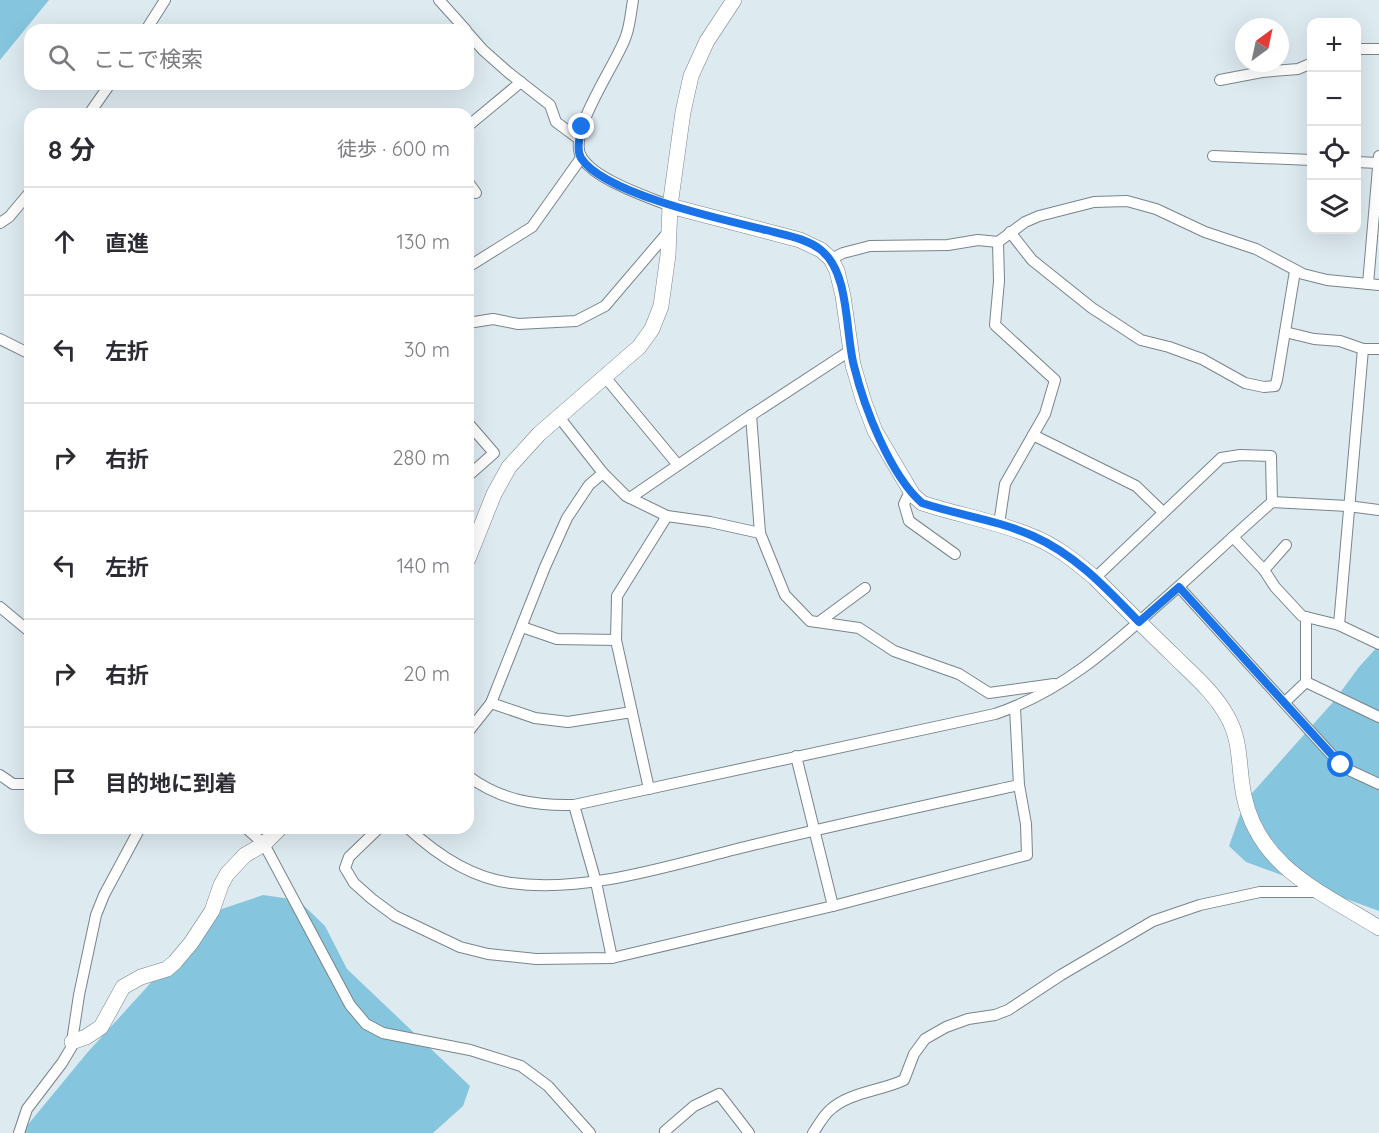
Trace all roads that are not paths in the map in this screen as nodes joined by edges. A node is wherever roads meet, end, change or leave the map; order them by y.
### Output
1 (165, 0) edge
2 (439, 0) edge
3 (633, 0) edge
4 (734, 0) edge
5 (150, 24) edge
6 (461, 24) edge
7 (474, 39) edge
8 (1361, 49) edge
9 (1379, 49) edge
10 (1307, 65) edge
11 (1220, 80) dead end
12 (521, 82) junction
13 (106, 90) edge
14 (93, 108) edge
15 (474, 121) edge
16 (579, 139) junction
17 (1213, 156) dead end
18 (581, 158) junction
19 (1307, 160) edge
20 (1379, 160) edge
21 (1361, 162) edge
22 (474, 190) edge
23 (476, 193) dead end
24 (24, 199) edge
25 (670, 206) junction
26 (0, 223) edge
27 (669, 231) junction
28 (1010, 232) junction
29 (998, 242) junction
30 (831, 259) junction
31 (474, 263) edge
32 (1295, 271) junction
33 (1373, 284) edge
34 (474, 322) edge
35 (1285, 332) junction
36 (0, 339) edge
37 (1363, 349) junction
38 (851, 350) junction
39 (1379, 350) edge
40 (24, 351) edge
41 (605, 377) junction
42 (751, 415) junction
43 (559, 417) junction
44 (474, 430) edge
45 (1033, 435) junction
46 (678, 465) junction
47 (474, 471) edge
48 (603, 473) junction
49 (910, 491) junction
50 (630, 498) junction
51 (1272, 502) junction
52 (1349, 506) junction
53 (1379, 510) edge
54 (1163, 512) junction
55 (667, 516) junction
56 (999, 524) junction
57 (760, 533) junction
58 (1233, 537) junction
59 (474, 545) edge
60 (1286, 545) dead end
61 (955, 554) dead end
62 (1264, 570) junction
63 (1095, 578) junction
64 (1179, 587) junction
65 (865, 588) dead end
66 (0, 607) edge
67 (1306, 617) junction
68 (819, 622) junction
69 (1139, 622) junction
70 (1339, 624) junction
71 (24, 627) edge
72 (522, 627) junction
73 (616, 640) junction
74 (1379, 644) edge
75 (1062, 682) junction
76 (1306, 682) junction
77 (1285, 702) junction
78 (491, 704) junction
79 (1015, 708) junction
80 (632, 712) junction
81 (1379, 717) edge
82 (474, 725) edge
83 (796, 756) junction
84 (0, 774) edge
85 (474, 780) edge
86 (24, 784) edge
87 (1379, 784) edge
88 (1019, 785) junction
89 (649, 789) junction
90 (574, 805) junction
91 (815, 830) junction
92 (137, 834) edge
93 (253, 834) edge
94 (274, 834) edge
95 (373, 834) edge
96 (415, 834) edge
97 (264, 844) junction
98 (596, 882) junction
99 (1322, 892) junction
100 (833, 906) junction
101 (1379, 928) edge
102 (612, 958) junction
103 (72, 1042) junction
104 (19, 1133) edge
105 (590, 1133) edge
106 (666, 1133) edge
107 (749, 1133) edge
108 (813, 1133) edge

1 - 5 street
2 - 6 street
3 - 16 street
4 - 25 street
7 - 12 street
8 - 9 street
10 - 11 street
12 - 15 street
12 - 16 street
13 - 14 street
16 - 18 street
17 - 19 street
18 - 25 street
18 - 31 street
20 - 21 street
20 - 33 street
22 - 23 street
24 - 26 street
25 - 27 street
25 - 30 street
27 - 34 street
27 - 41 street
28 - 29 street
28 - 32 street
28 - 35 street
29 - 30 street
29 - 45 street
30 - 38 street
32 - 33 street
32 - 35 street
35 - 37 street
36 - 40 street
37 - 39 street
37 - 52 street
38 - 42 street
38 - 49 street
41 - 43 street
41 - 46 street
42 - 46 street
42 - 57 street
43 - 48 street
43 - 59 street
44 - 47 street
45 - 54 street
45 - 56 street
46 - 50 street
48 - 50 street
48 - 72 street
49 - 56 street
49 - 61 street
50 - 55 street
51 - 52 street
51 - 54 street
51 - 58 street
52 - 53 street
52 - 70 street
54 - 63 street
55 - 57 street
55 - 73 street
56 - 63 street
57 - 68 street
58 - 62 street
58 - 64 street
60 - 62 street
62 - 67 street
63 - 69 street
64 - 69 street
64 - 77 street
65 - 68 street
66 - 71 street
67 - 70 street
67 - 76 street
68 - 75 street
69 - 75 street
69 - 99 street
70 - 74 street
72 - 73 street
72 - 78 street
73 - 80 street
75 - 79 street
76 - 77 street
76 - 81 street
77 - 87 street
78 - 80 street
78 - 82 street
79 - 83 street
79 - 88 street
80 - 89 street
83 - 89 street
83 - 91 street
84 - 86 street
85 - 90 street
88 - 91 street
88 - 100 street
89 - 90 street
90 - 98 street
91 - 98 street
91 - 100 street
92 - 103 street
93 - 97 street
94 - 97 street
95 - 102 street
96 - 98 street
97 - 103 street
97 - 105 street
98 - 102 street
99 - 101 street
99 - 108 street
100 - 102 street
103 - 104 street
106 - 107 street

